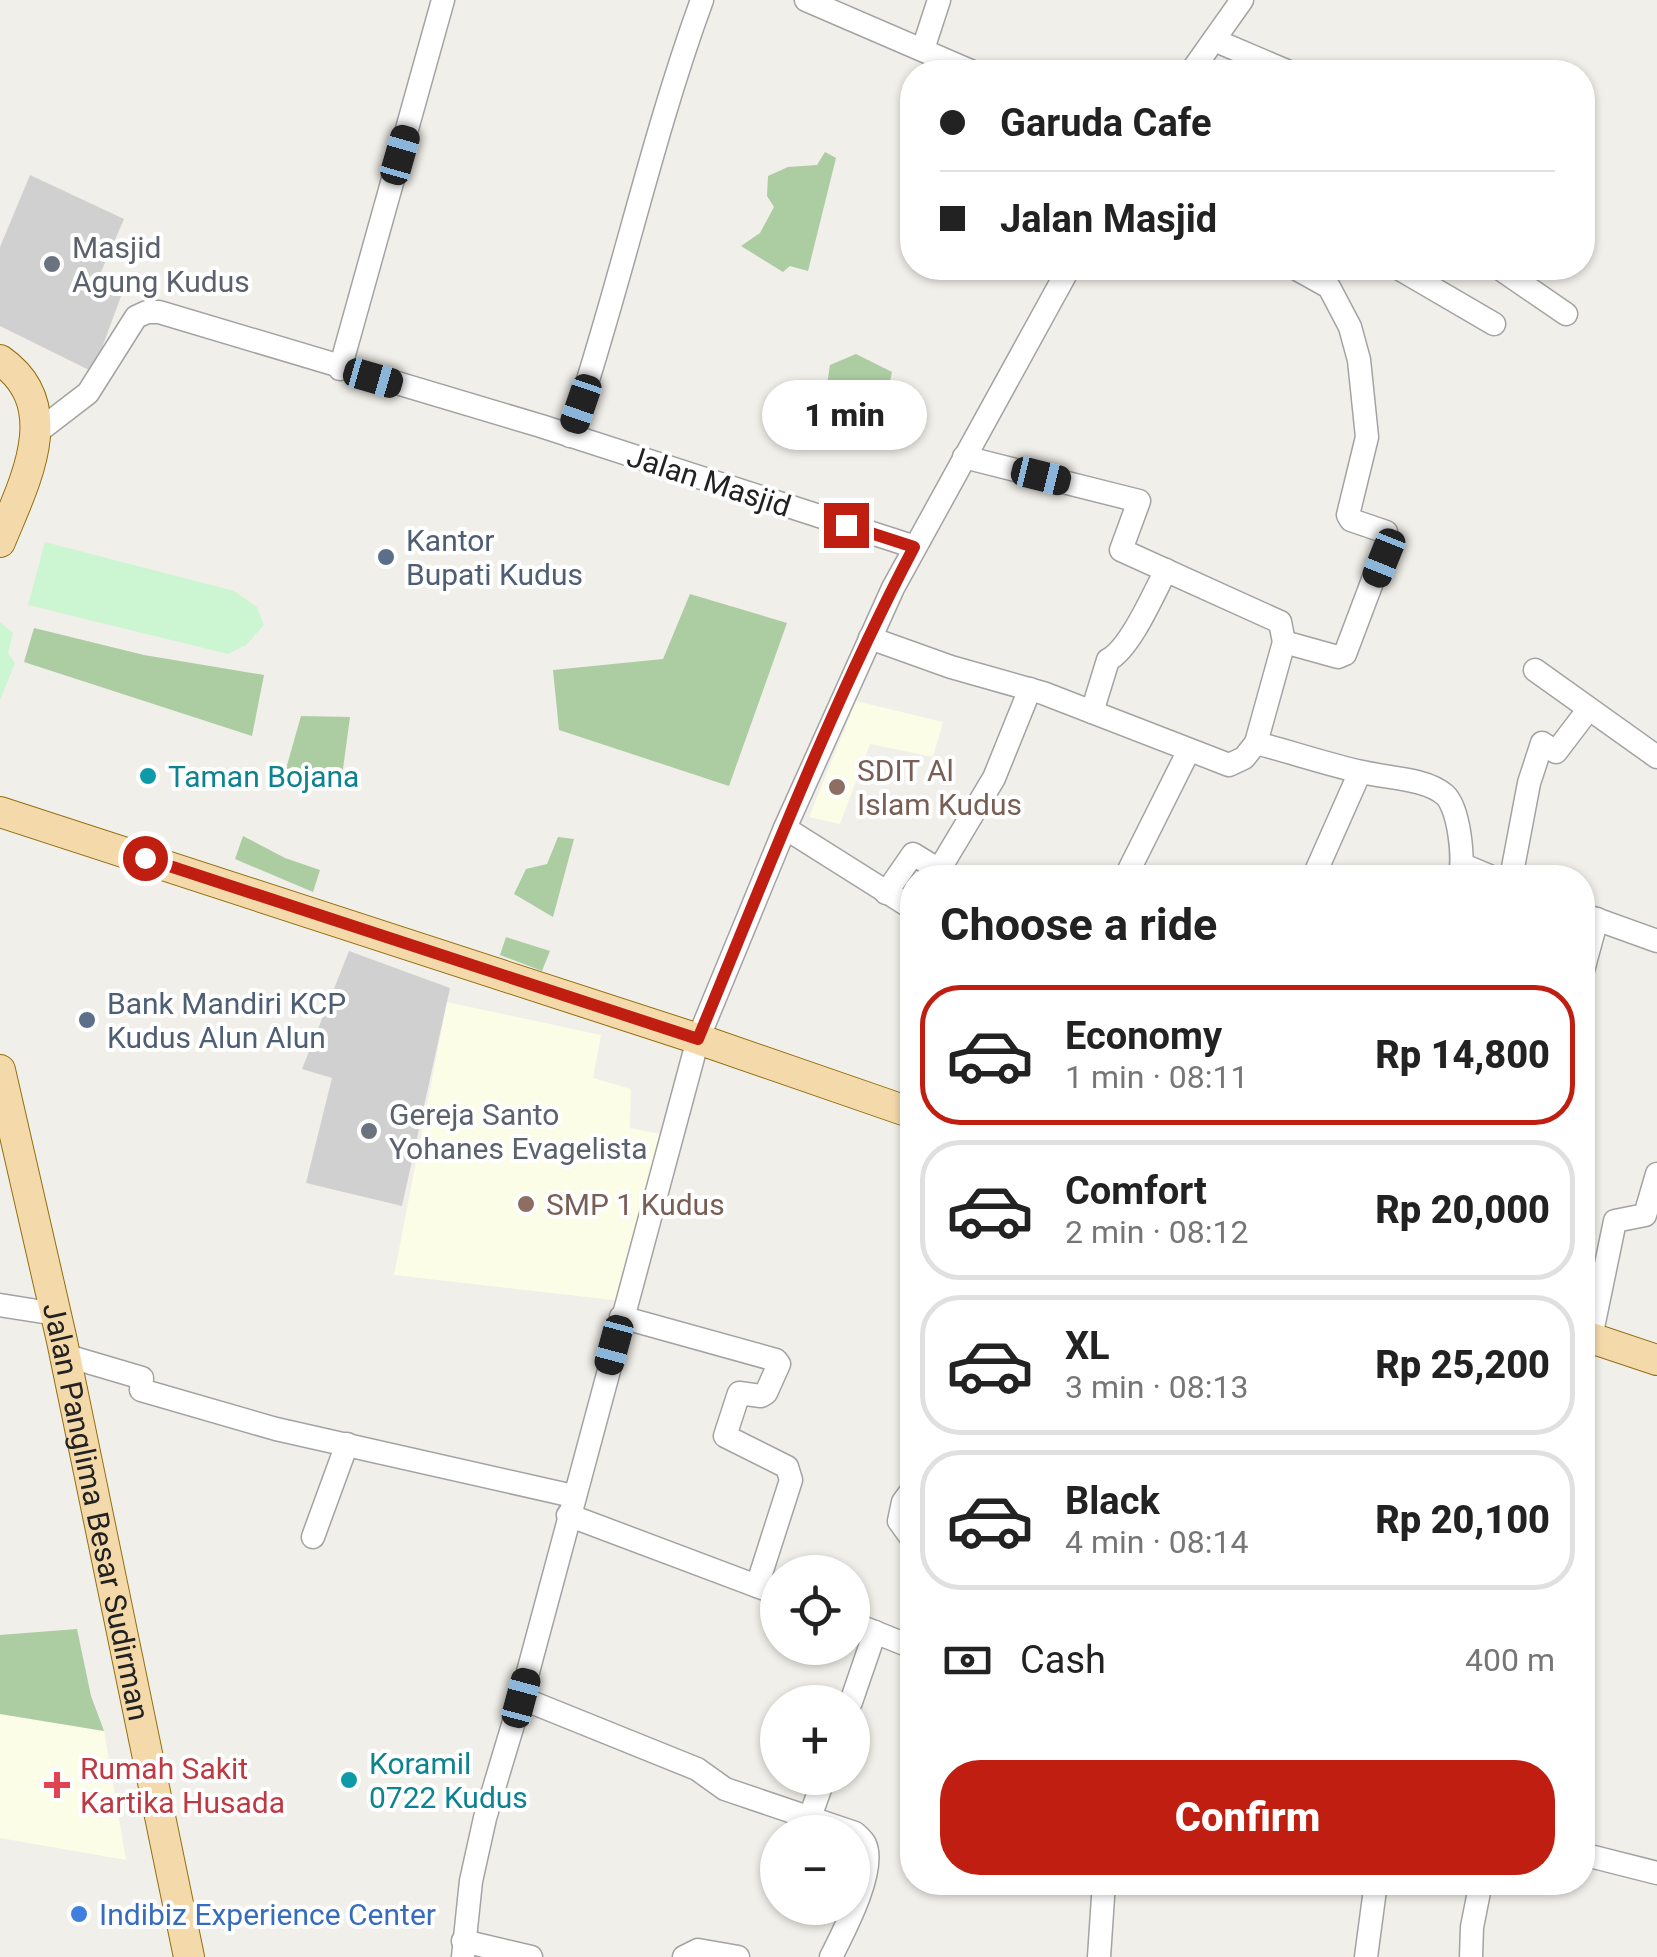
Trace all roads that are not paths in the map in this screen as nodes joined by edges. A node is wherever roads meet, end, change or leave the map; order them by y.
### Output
1 (443, 0) edge
2 (702, 0) edge
3 (806, 0) edge
4 (938, 0) edge
5 (1242, 0) edge
6 (1214, 40) junction
7 (924, 49) junction
8 (947, 60) edge
9 (1200, 60) edge
10 (1261, 60) edge
11 (1062, 280) edge
12 (1333, 280) edge
13 (1419, 280) edge
14 (1516, 280) edge
15 (1566, 314) dead end
16 (1494, 324) dead end
17 (0, 360) edge
18 (340, 369) junction
19 (36, 433) junction
20 (570, 436) junction
21 (964, 458) junction
22 (0, 542) edge
23 (914, 547) junction
24 (1166, 570) junction
25 (870, 638) junction
26 (1284, 642) junction
27 (1535, 670) dead end
28 (1030, 689) junction
29 (1588, 710) junction
30 (1092, 712) junction
31 (1256, 743) junction
32 (1189, 750) junction
33 (1657, 757) edge
34 (1360, 772) junction
35 (0, 812) edge
36 (785, 828) junction
37 (905, 865) edge
38 (930, 865) edge
39 (949, 865) edge
40 (1132, 865) edge
41 (1318, 865) edge
42 (1461, 865) edge
43 (1513, 865) edge
44 (900, 873) edge
45 (886, 893) junction
46 (900, 901) edge
47 (1595, 918) edge
48 (1655, 933) edge
49 (698, 1039) junction
50 (0, 1070) edge
51 (900, 1108) edge
52 (1657, 1174) edge
53 (1595, 1303) edge
54 (0, 1305) edge
55 (56, 1314) junction
56 (622, 1317) junction
57 (1595, 1339) edge
58 (64, 1355) junction
59 (1657, 1360) edge
60 (347, 1444) junction
61 (571, 1506) junction
62 (313, 1537) dead end
63 (775, 1555) edge
64 (760, 1587) edge
65 (870, 1630) edge
66 (875, 1632) junction
67 (900, 1638) edge
68 (857, 1685) edge
69 (521, 1698) junction
70 (802, 1815) edge
71 (1595, 1857) edge
72 (1657, 1874) edge
73 (1103, 1895) edge
74 (1374, 1895) edge
75 (1478, 1895) edge
76 (847, 1925) edge
77 (463, 1949) edge
78 (189, 1957) edge
79 (531, 1957) edge
80 (684, 1957) edge
81 (738, 1957) edge
82 (831, 1957) edge
83 (1099, 1957) edge
84 (1366, 1957) edge
85 (1471, 1957) edge

1 - 18 street
2 - 20 street
3 - 7 street
4 - 7 street
5 - 6 street
6 - 9 street
6 - 10 street
7 - 8 street
11 - 21 street
12 - 26 street
13 - 16 street
14 - 15 street
17 - 19 main road
18 - 19 street, Jalan Masjid
18 - 20 street, Jalan Masjid
19 - 22 main road
20 - 23 street, Jalan Masjid
21 - 23 street
21 - 24 street
23 - 25 street
24 - 26 street
24 - 30 street
25 - 28 street
25 - 36 street
26 - 31 street
27 - 29 street
28 - 30 street
28 - 39 street
29 - 33 street
29 - 43 street
30 - 32 street
31 - 32 street
31 - 34 street
32 - 40 street
34 - 41 street
34 - 42 street
35 - 49 main road
36 - 45 street
36 - 49 street
37 - 38 street
44 - 45 street
45 - 46 street
47 - 48 street
49 - 51 main road
49 - 56 street
50 - 55 main road, Jalan Panglima Besar Sudirman
52 - 53 street
54 - 55 street
55 - 58 main road, Jalan Panglima Besar Sudirman
56 - 61 street
56 - 63 street
57 - 59 main road
58 - 60 street
58 - 78 main road, Jalan Panglima Besar Sudirman
60 - 61 street
60 - 62 street
61 - 64 street
61 - 69 street
65 - 66 street
66 - 67 street
66 - 68 street
69 - 70 street
69 - 77 street
71 - 72 street
73 - 83 street
74 - 84 street
75 - 85 street
76 - 82 street
77 - 79 street
80 - 81 street

